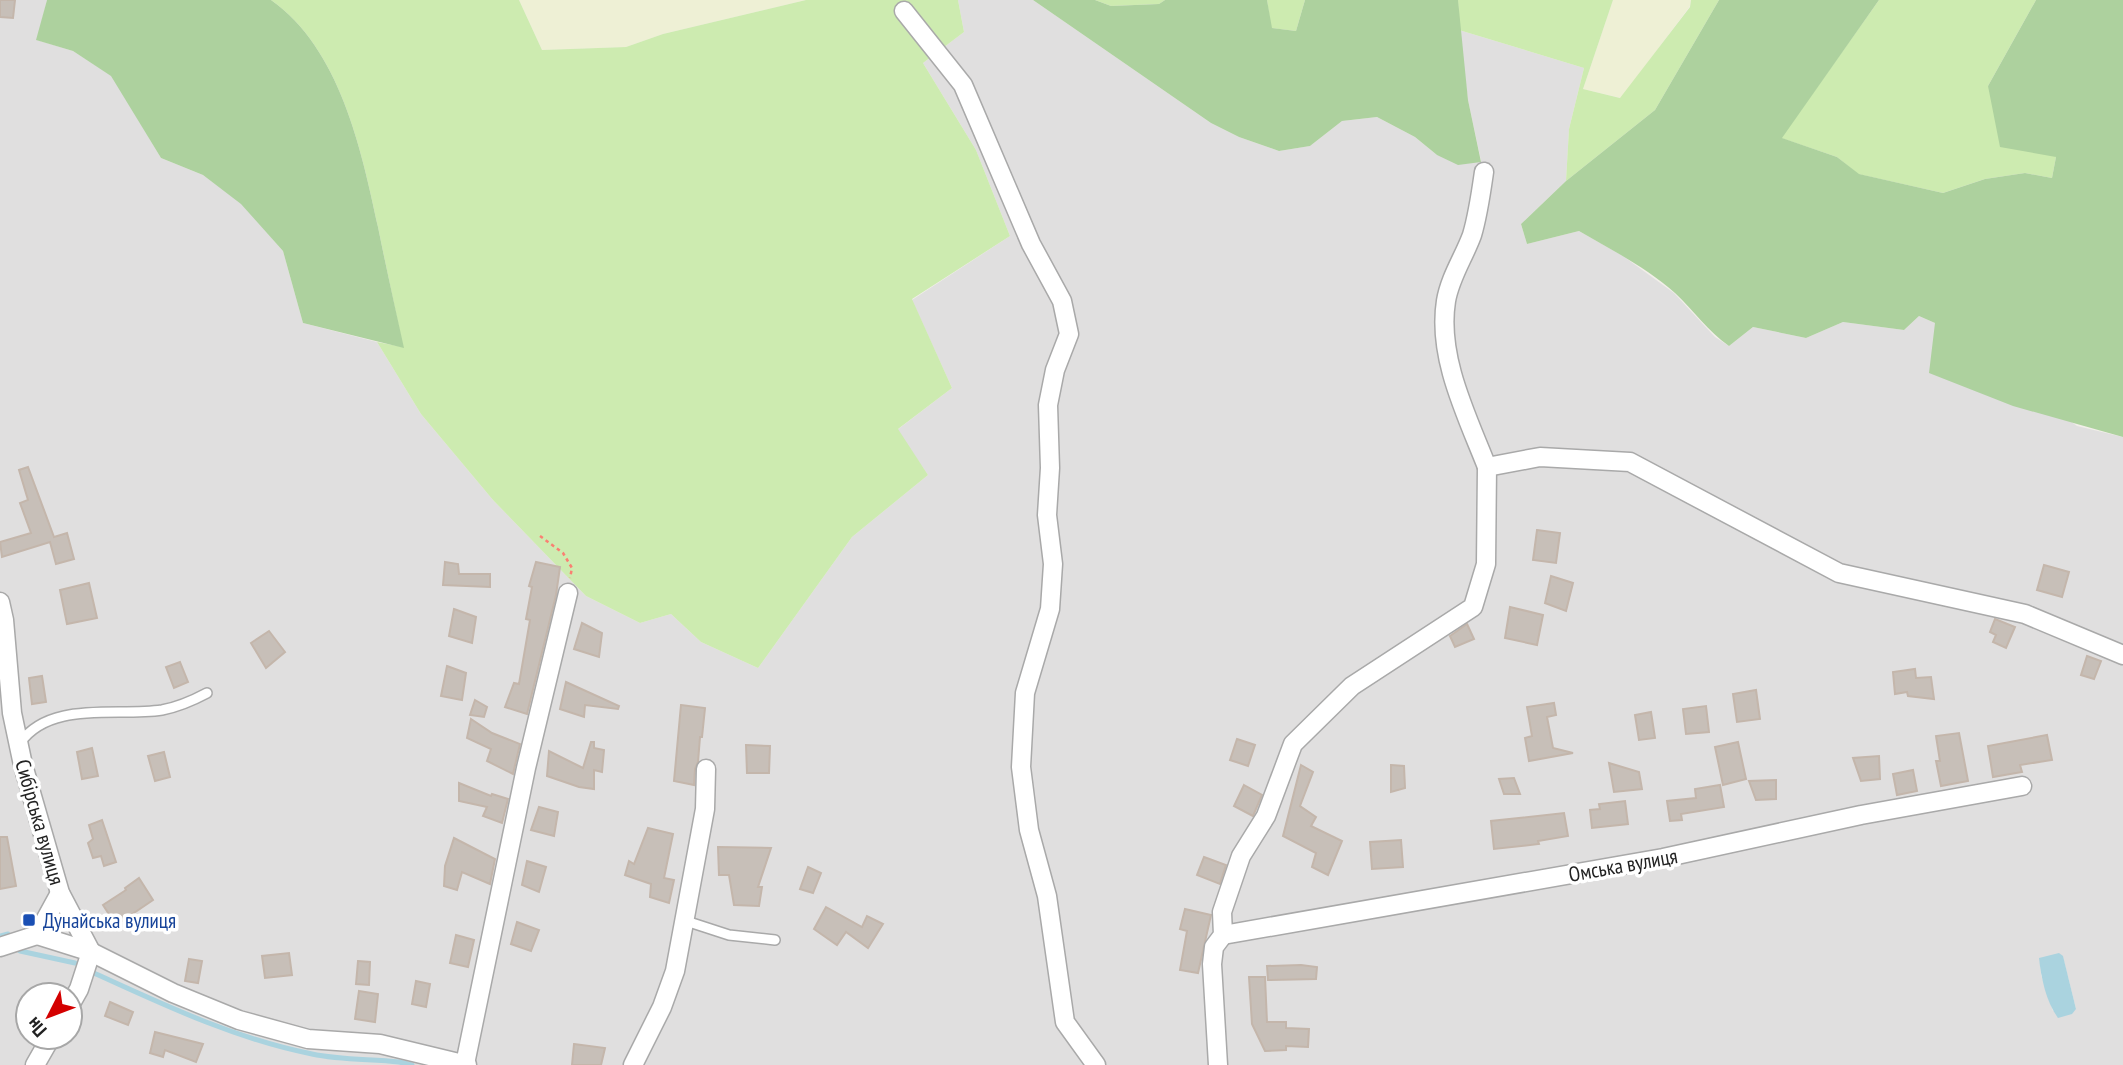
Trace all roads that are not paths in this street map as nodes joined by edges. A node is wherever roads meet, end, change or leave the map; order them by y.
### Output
1 (904, 11) dead end
2 (1484, 172) dead end
3 (1487, 467) junction
4 (568, 593) road end
5 (0, 602) edge
6 (2123, 655) edge
7 (207, 693) dead end
8 (19, 744) junction
9 (706, 769) dead end
10 (2022, 786) dead end
11 (60, 893) junction
12 (686, 921) junction
13 (37, 935) junction
14 (1223, 935) junction
15 (775, 940) dead end
16 (0, 947) edge
17 (91, 952) junction
18 (82, 981) edge
19 (466, 1065) edge
20 (633, 1065) edge
21 (1096, 1065) edge
22 (1218, 1065) edge

1 - 21 street
2 - 3 street
3 - 6 street
3 - 14 street
4 - 19 street
5 - 8 street, Сибірська вулиця
7 - 8 lane
8 - 11 street, Сибірська вулиця
9 - 12 street
10 - 14 street, Омська вулиця
11 - 13 street
11 - 17 street, Сибірська вулиця
12 - 15 lane
12 - 20 street
13 - 16 street
13 - 17 street
14 - 22 street
17 - 18 street
17 - 19 street

